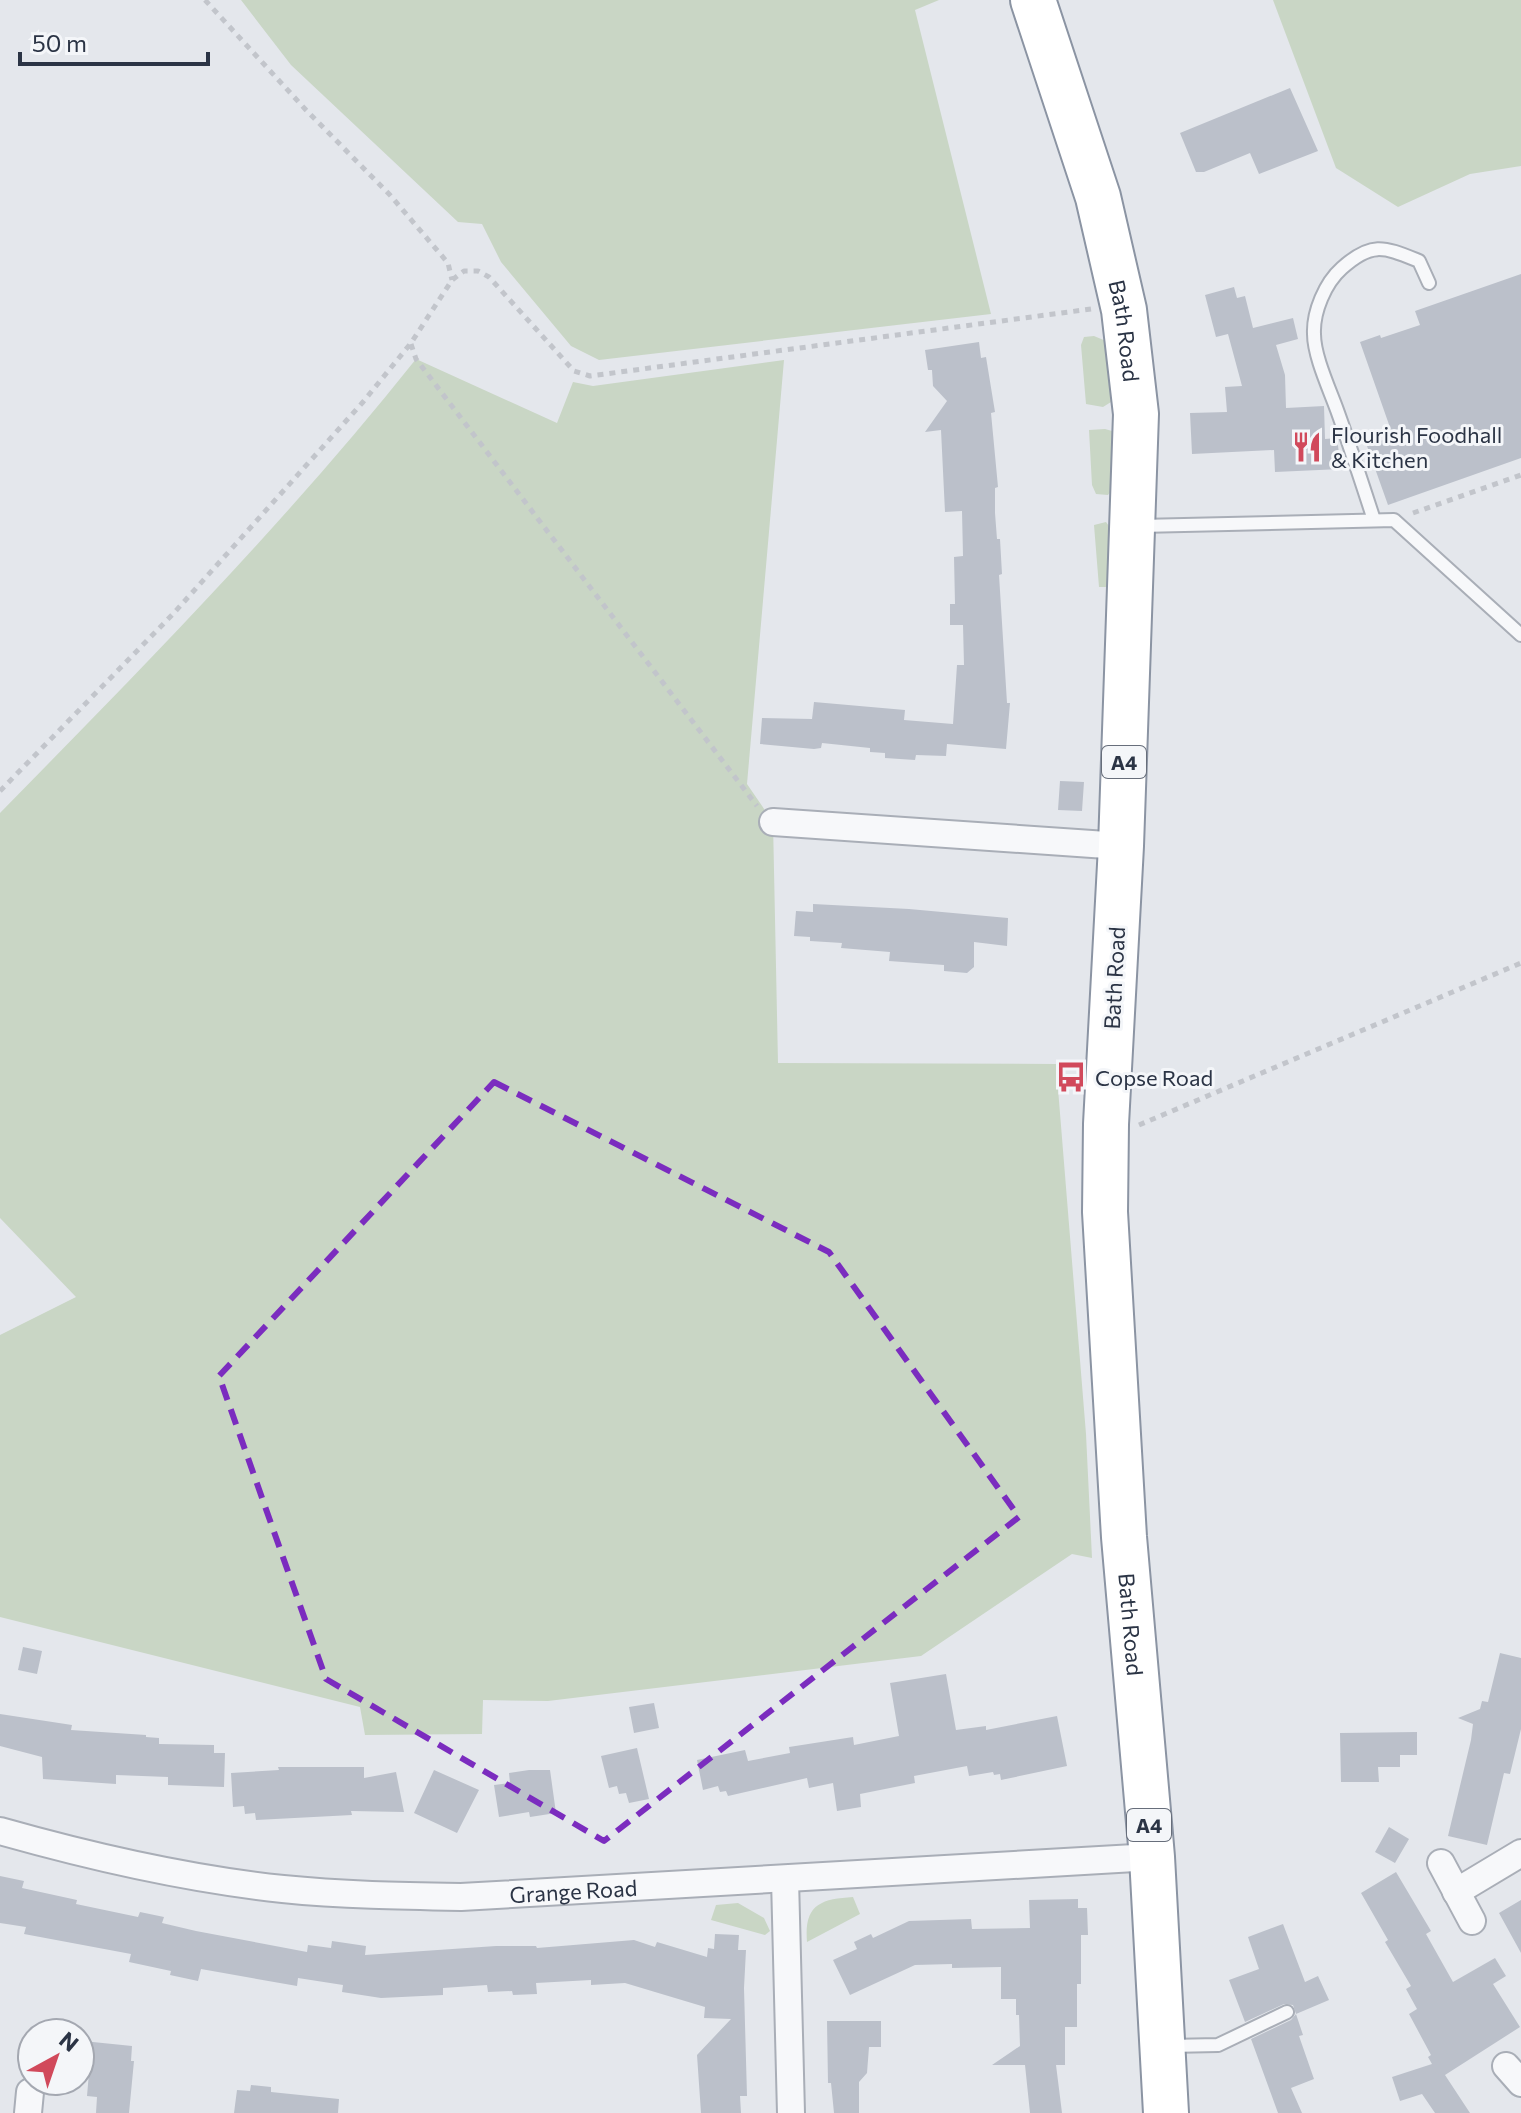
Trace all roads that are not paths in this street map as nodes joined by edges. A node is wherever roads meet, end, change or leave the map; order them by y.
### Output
1 (1033, 0) edge
2 (1429, 283) dead end
3 (1374, 520) junction
4 (1133, 526) junction
5 (1521, 635) edge
6 (773, 822) road end
7 (1121, 846) junction
8 (0, 1831) edge
9 (1521, 1853) edge
10 (1152, 1857) junction
11 (1441, 1863) dead end
12 (785, 1879) junction
13 (1456, 1892) junction
14 (1472, 1921) dead end
15 (1287, 2012) dead end
16 (1162, 2046) junction
17 (791, 2113) edge
18 (1166, 2113) edge

1 - 4 highway, Bath Road / A4
2 - 3 lane
3 - 4 lane
3 - 5 lane
4 - 7 highway, Bath Road / A4
6 - 7 street
7 - 10 highway, Bath Road / A4
8 - 12 street, Grange Road
9 - 13 street
10 - 12 street, Grange Road
10 - 16 highway, Bath Road / A4
11 - 13 street
12 - 17 street
13 - 14 street
15 - 16 lane
16 - 18 highway, Bath Road / A4

